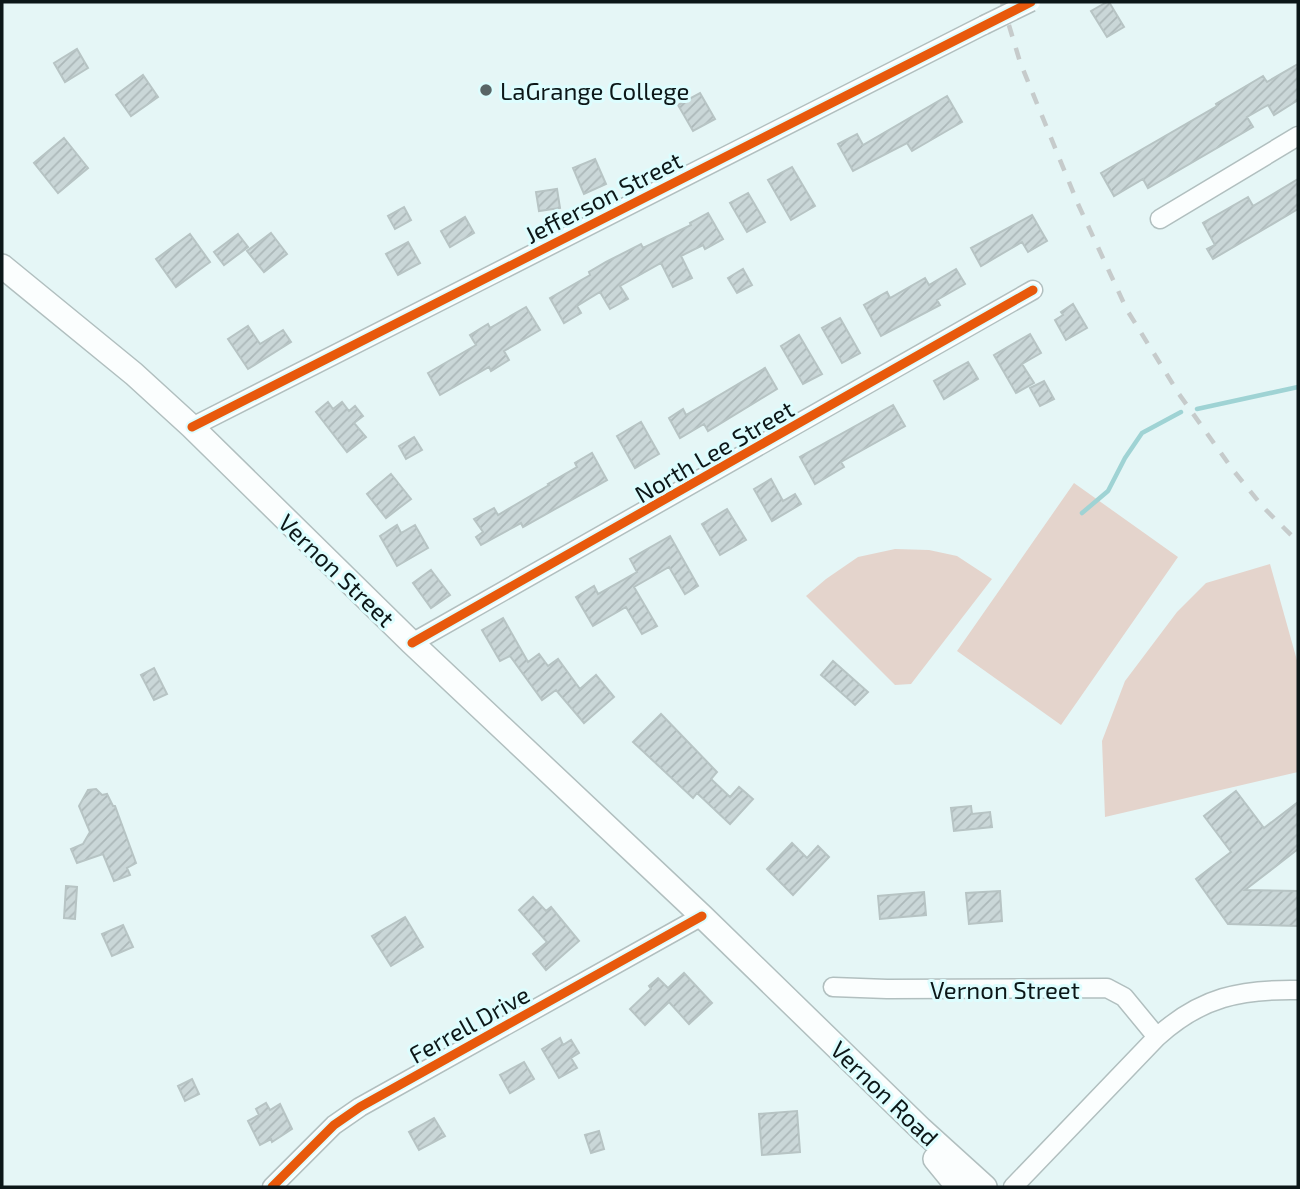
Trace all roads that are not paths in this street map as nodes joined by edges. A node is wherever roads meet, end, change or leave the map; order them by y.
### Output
1 (1031, 2) edge
2 (1298, 136) edge
3 (1160, 219) dead end
4 (2, 266) edge
5 (1033, 290) dead end
6 (192, 427) junction
7 (412, 643) junction
8 (702, 916) junction
9 (833, 987) dead end
10 (1298, 990) edge
11 (787, 997) joint
12 (1157, 1037) junction
13 (894, 1102) junction
14 (272, 1187) edge
15 (958, 1187) edge
16 (985, 1187) edge
17 (1013, 1187) edge

1 - 6 street, Jefferson Street, bridge
2 - 3 street
4 - 6 main road, Vernon Street
5 - 7 street, North Lee Street
6 - 7 main road, Vernon Street
7 - 8 main road, Vernon Street
8 - 11 main road, Vernon Street
8 - 14 street, Ferrell Drive
9 - 12 street, Vernon Street
10 - 12 street
11 - 13 main road, Vernon Road
12 - 17 street
13 - 15 main road
13 - 16 main road, Vernon Road

